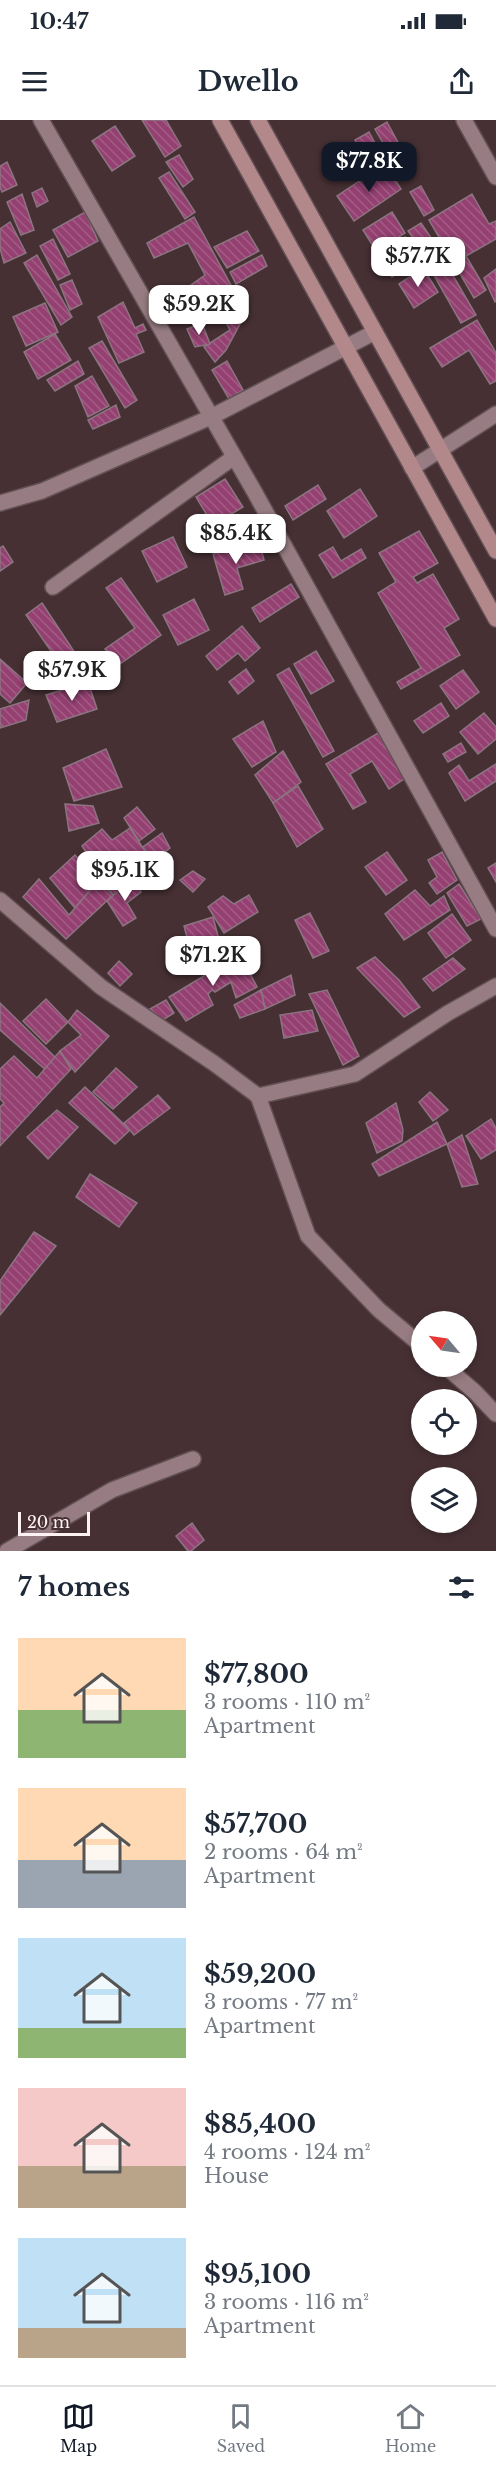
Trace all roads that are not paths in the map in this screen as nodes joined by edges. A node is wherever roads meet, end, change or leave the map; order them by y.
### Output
1 (41, 120) edge
2 (220, 120) edge
3 (258, 120) edge
4 (464, 120) edge
5 (496, 177) edge
6 (375, 332) junction
7 (346, 348) junction
8 (496, 414) edge
9 (211, 417) junction
10 (440, 450) junction
11 (234, 457) junction
12 (412, 468) junction
13 (0, 503) edge
14 (496, 551) edge
15 (53, 587) dead end
16 (496, 619) edge
17 (0, 900) edge
18 (496, 930) edge
19 (496, 986) edge
20 (258, 1096) junction
21 (411, 1337) edge
22 (458, 1377) edge
23 (496, 1414) edge
24 (193, 1459) dead end
25 (7, 1551) edge

1 - 9 street
2 - 7 main road
3 - 6 main road
4 - 5 street
6 - 7 street
6 - 10 main road
7 - 9 street
7 - 12 main road
8 - 10 street
9 - 11 street
9 - 13 street
10 - 12 street
10 - 14 main road
11 - 15 street
11 - 18 street
12 - 16 main road
17 - 20 street
19 - 20 street
20 - 21 street
22 - 23 street
24 - 25 street

